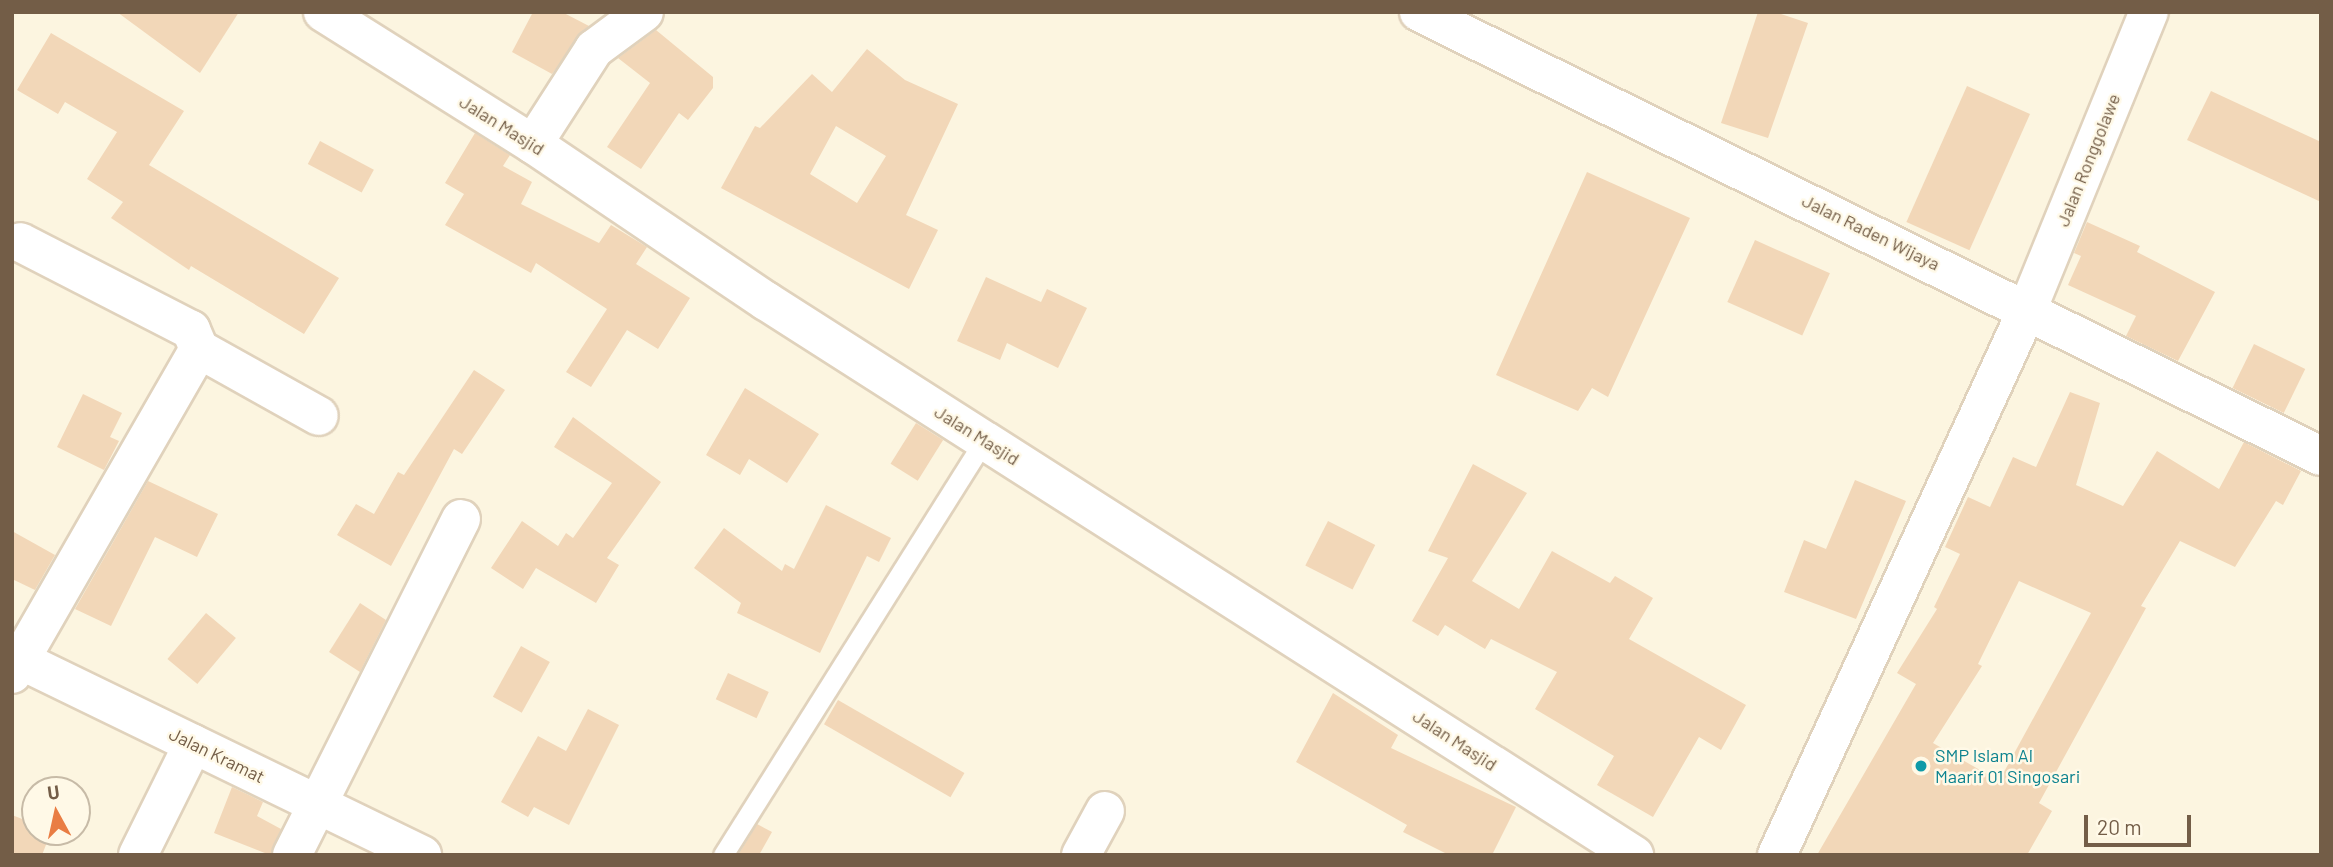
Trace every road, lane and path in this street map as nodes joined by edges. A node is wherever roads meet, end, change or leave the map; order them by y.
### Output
1 (323, 12) edge
2 (644, 12) edge
3 (1419, 12) edge
4 (2149, 12) edge
5 (533, 144) junction
6 (20, 242) dead end
7 (2028, 309) junction
8 (199, 349) junction
9 (319, 416) dead end
10 (984, 440) junction
11 (2321, 456) edge
12 (461, 519) dead end
13 (14, 663) edge
14 (193, 744) junction
15 (315, 803) junction
16 (1105, 811) dead end
17 (138, 855) edge
18 (292, 855) edge
19 (422, 855) edge
20 (723, 855) edge
21 (1081, 855) edge
22 (1634, 855) edge
23 (1777, 855) edge

1 - 5 street, Jalan Masjid
2 - 5 street
3 - 7 street, Jalan Raden Wijaya
4 - 7 street, Jalan Ronggolawe
5 - 10 street, Jalan Masjid
6 - 8 street
7 - 11 street, Jalan Raden Wijaya
7 - 23 street, Jalan Ronggolawe
8 - 9 street
8 - 13 street
10 - 20 lane
10 - 22 street, Jalan Masjid
12 - 15 street
13 - 14 street, Jalan Kramat
14 - 15 street, Jalan Kramat
14 - 17 street
15 - 18 street
15 - 19 street, Jalan Kramat
16 - 21 street

